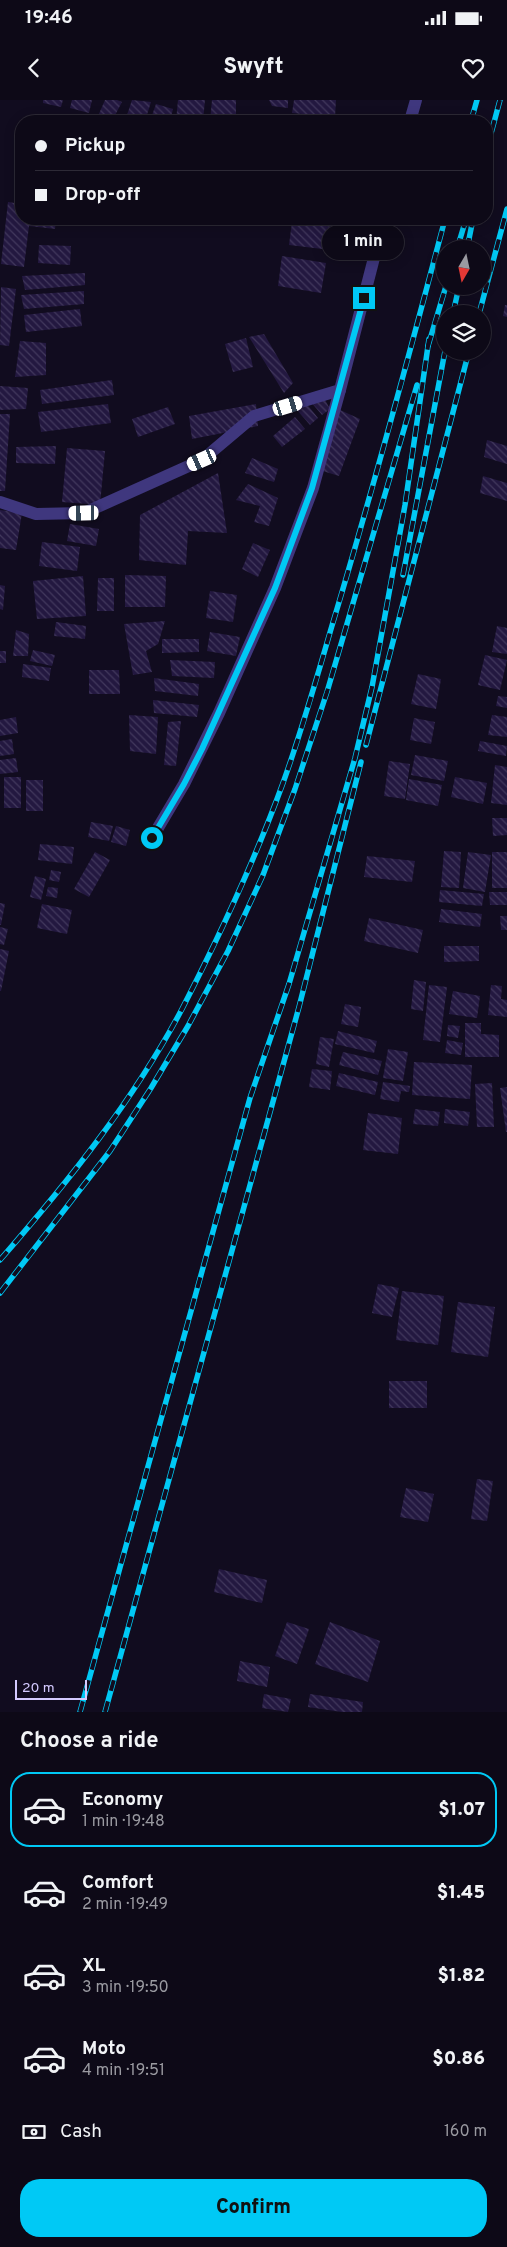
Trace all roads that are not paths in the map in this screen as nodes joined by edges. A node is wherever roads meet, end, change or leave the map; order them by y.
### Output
1 (416, 100) edge
2 (412, 115) edge
3 (382, 225) edge
4 (340, 390) junction
5 (0, 502) edge
6 (152, 838) dead end

1 - 2 street
3 - 4 street
4 - 5 street
4 - 6 street

